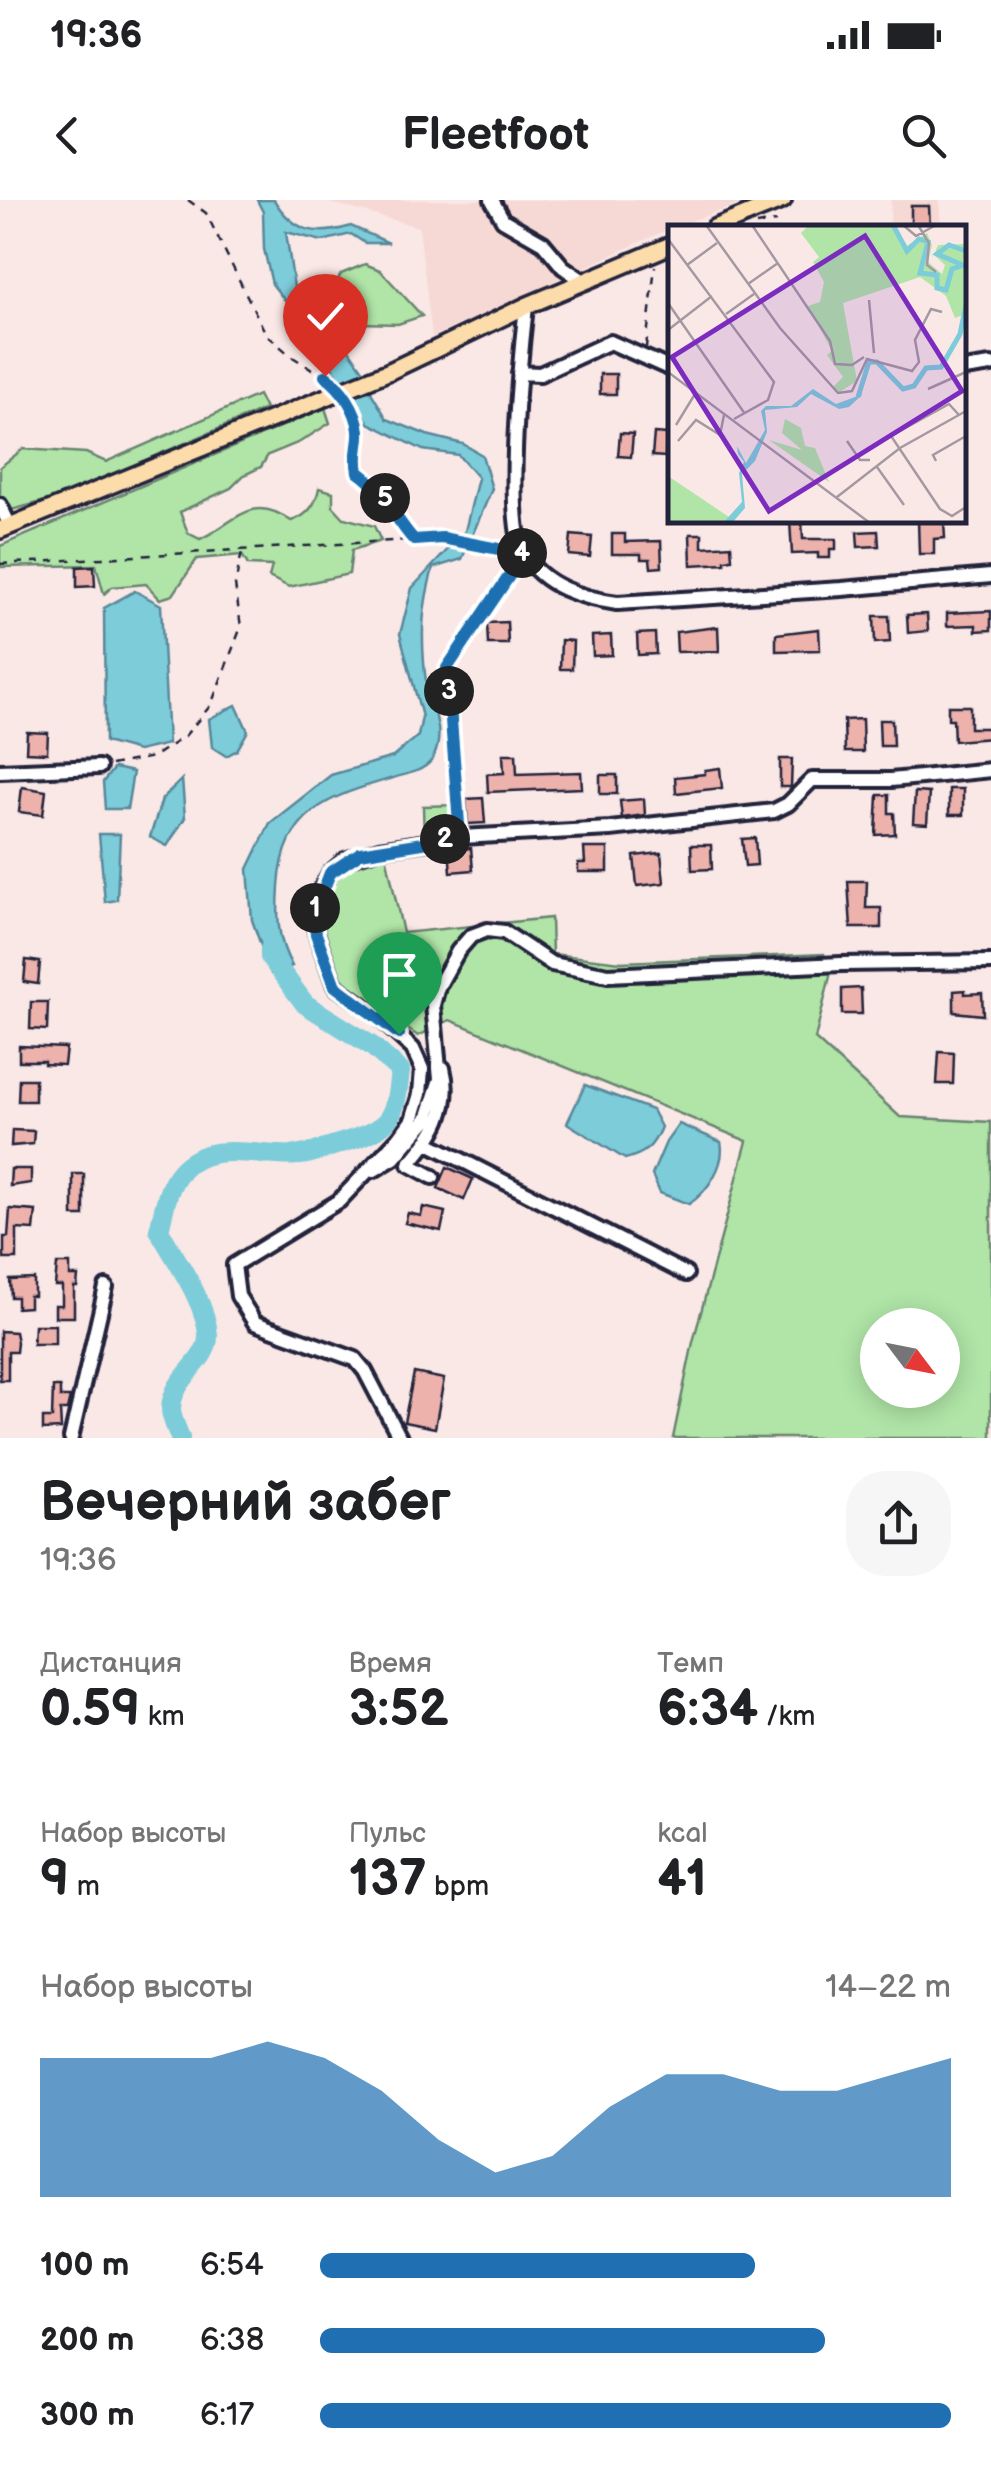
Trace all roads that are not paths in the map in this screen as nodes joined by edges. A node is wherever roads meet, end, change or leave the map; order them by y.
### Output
1 (492, 200) edge
2 (783, 200) edge
3 (758, 205) edge
4 (720, 225) edge
5 (668, 246) edge
6 (585, 282) junction
7 (526, 306) junction
8 (991, 366) edge
9 (668, 368) edge
10 (966, 369) edge
11 (519, 373) junction
12 (0, 505) edge
13 (5, 528) edge
14 (991, 576) edge
15 (100, 767) road end
16 (991, 770) edge
17 (0, 771) edge
18 (991, 962) edge
19 (436, 1036) junction
20 (428, 1144) junction
21 (432, 1177) dead end
22 (360, 1178) junction
23 (686, 1274) dead end
24 (106, 1287) dead end
25 (71, 1438) edge
26 (400, 1438) edge

1 - 6 street
2 - 3 main road
3 - 4 main road
5 - 6 main road
6 - 7 main road
7 - 11 street
7 - 13 main road, bridge
8 - 10 street
9 - 11 street
11 - 14 street
12 - 13 street
15 - 17 street
16 - 22 street
18 - 19 street
19 - 20 street
19 - 22 street
20 - 21 street
20 - 23 street
22 - 26 street
24 - 25 street

